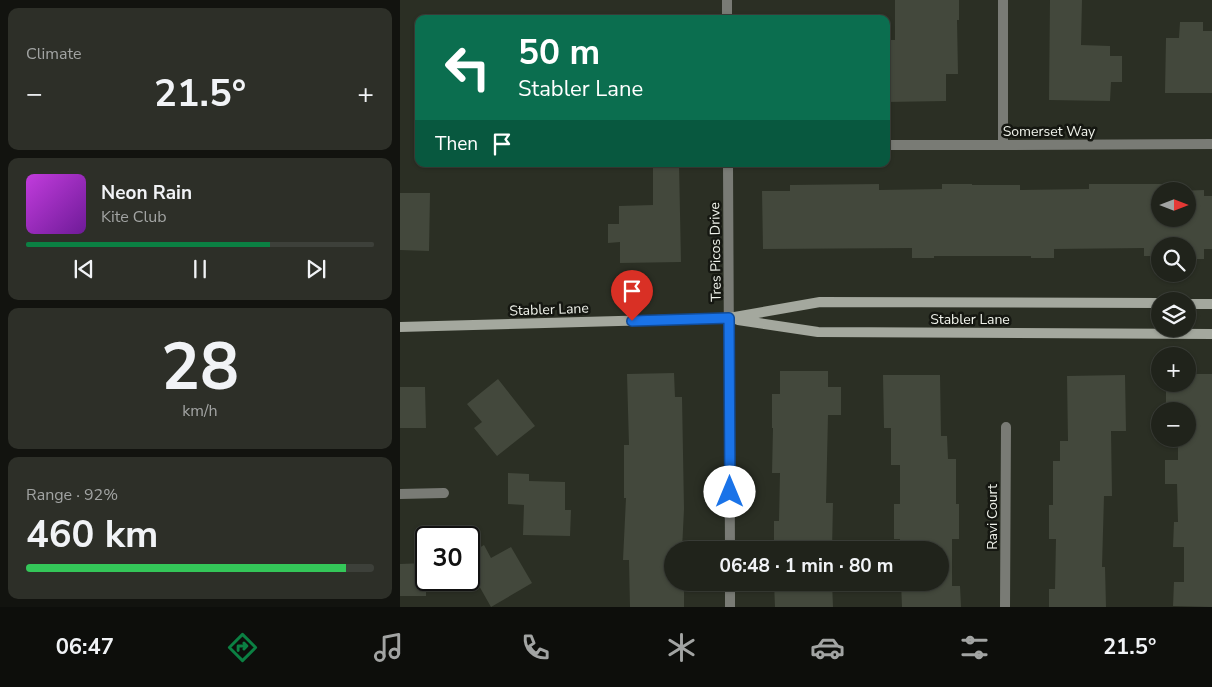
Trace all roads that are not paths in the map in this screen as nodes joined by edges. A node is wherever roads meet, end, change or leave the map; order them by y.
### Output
1 (727, 0) edge
2 (1003, 0) edge
3 (727, 15) edge
4 (1212, 144) edge
5 (890, 145) edge
6 (1003, 145) junction
7 (728, 167) edge
8 (1151, 304) edge
9 (1196, 304) edge
10 (1212, 304) edge
11 (729, 318) junction
12 (400, 327) edge
13 (1212, 334) edge
14 (1006, 427) dead end
15 (444, 493) dead end
16 (400, 494) edge
17 (730, 541) edge
18 (730, 591) edge
19 (730, 607) edge
20 (1005, 607) edge

1 - 3 street
2 - 6 street
4 - 6 street, Somerset Way
5 - 6 street, Somerset Way
7 - 11 street, Tres Picos Drive
8 - 11 street, Stabler Lane
9 - 10 street
11 - 12 street, Stabler Lane
11 - 13 street, Stabler Lane
11 - 17 street, Tres Picos Drive
14 - 20 street, Ravi Court
15 - 16 street
18 - 19 street

